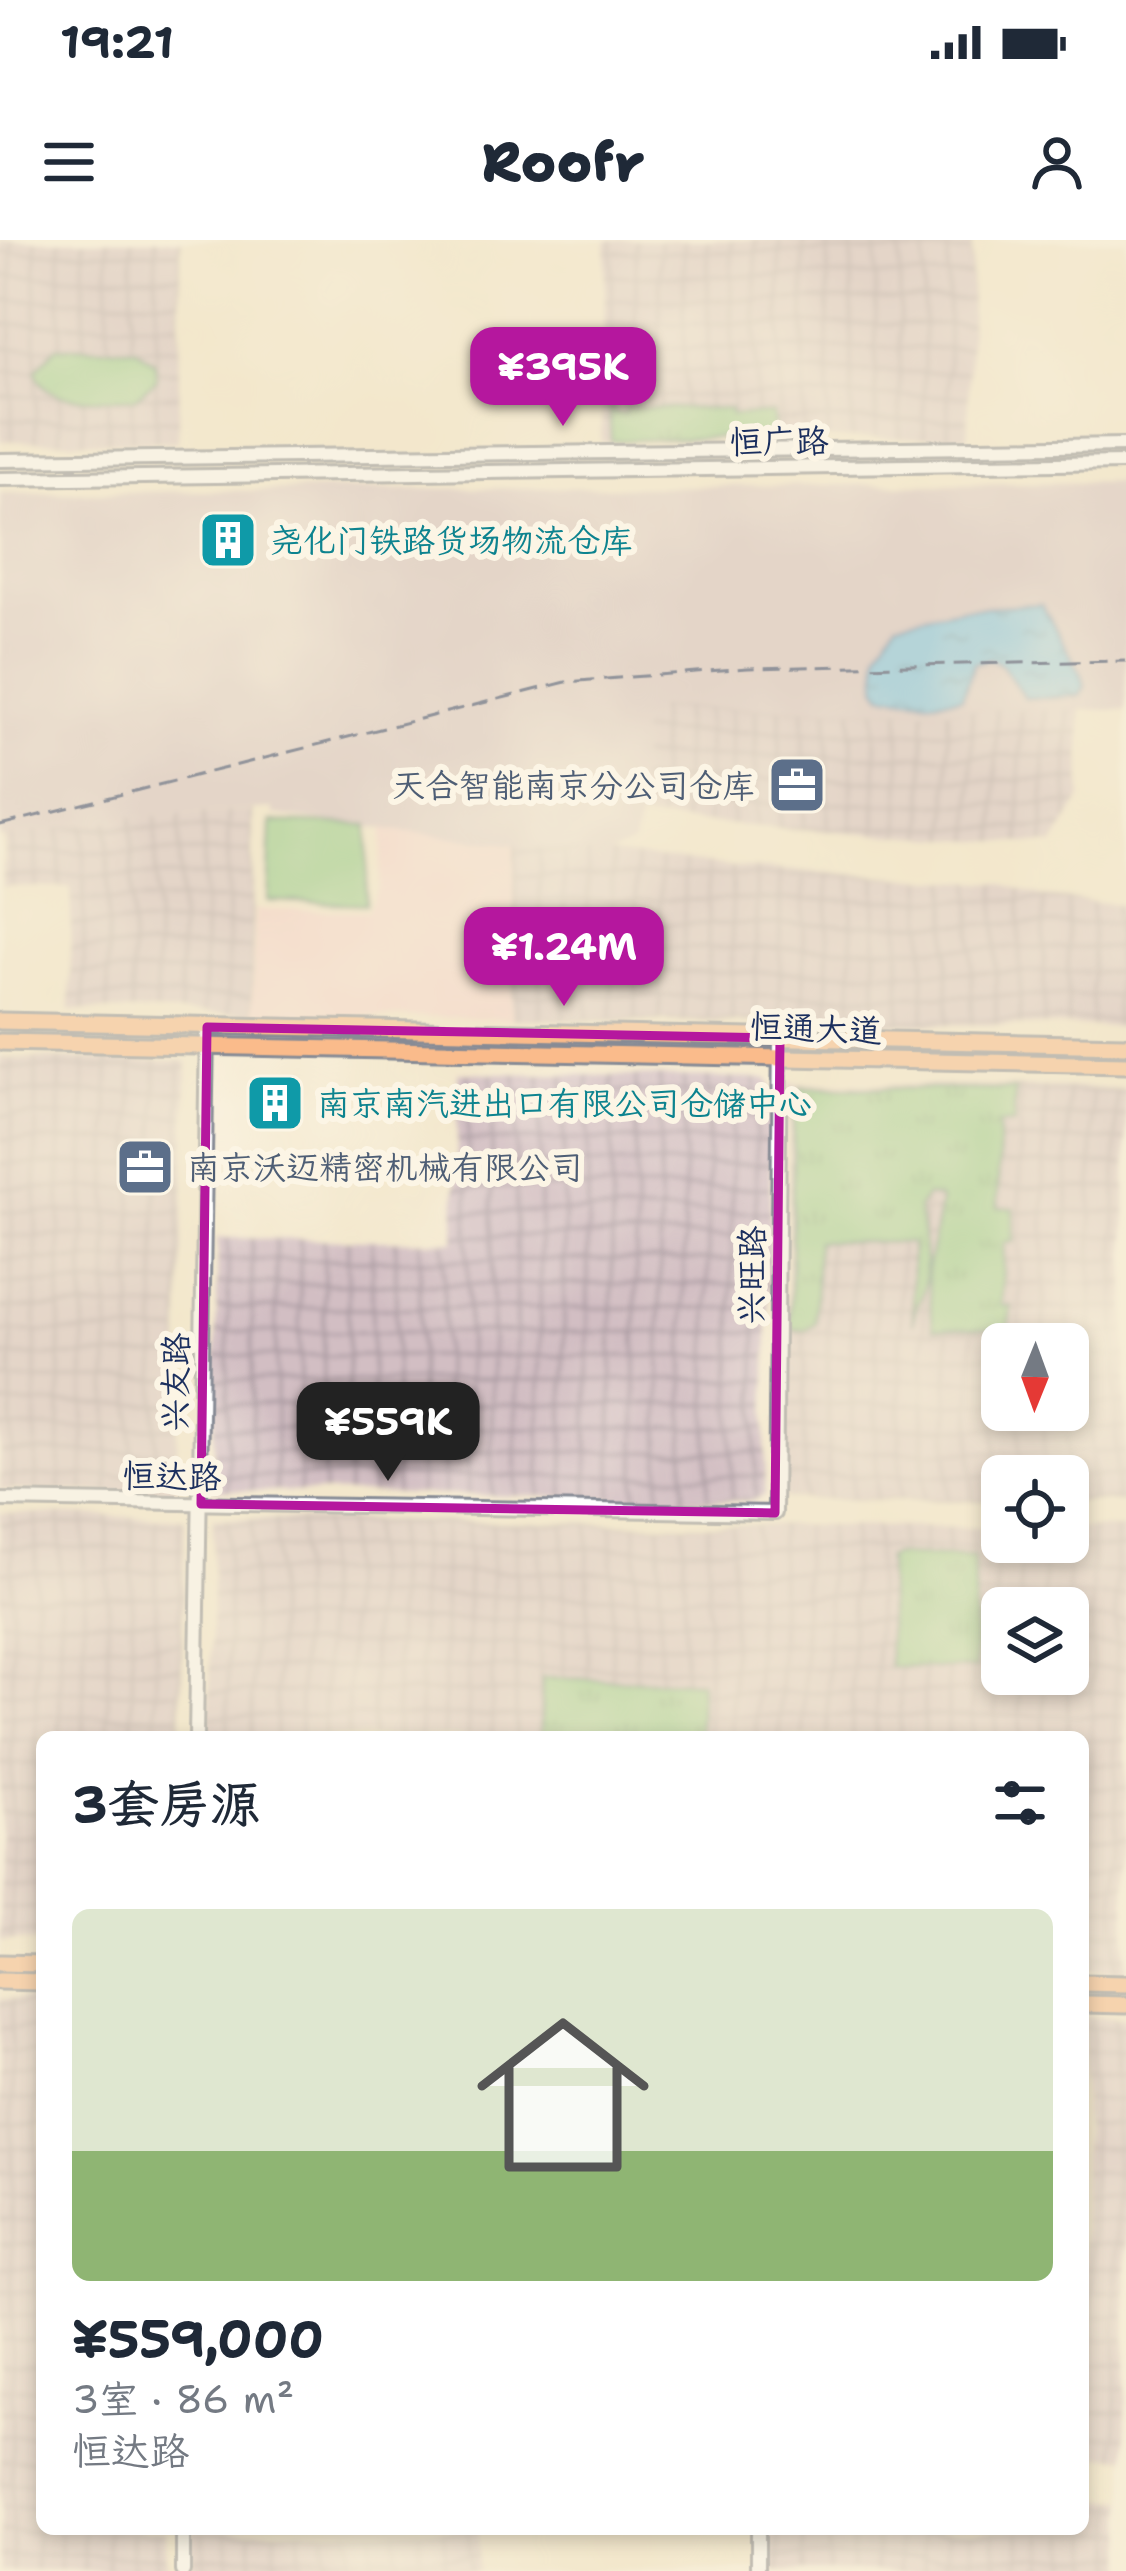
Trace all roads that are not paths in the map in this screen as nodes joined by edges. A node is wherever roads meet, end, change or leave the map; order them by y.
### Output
1 (1126, 445) edge
2 (0, 460) edge
3 (1126, 463) edge
4 (0, 479) edge
5 (0, 1022) edge
6 (207, 1036) junction
7 (0, 1042) edge
8 (1126, 1045) edge
9 (780, 1047) junction
10 (1126, 1065) edge
11 (0, 1500) edge
12 (201, 1504) junction
13 (775, 1513) joint
14 (196, 1731) edge
15 (0, 1963) edge
16 (36, 1964) edge
17 (0, 1981) edge
18 (36, 1982) edge
19 (1089, 1983) edge
20 (1126, 1984) edge
21 (1089, 2004) edge
22 (1126, 2005) edge
23 (183, 2535) edge
24 (758, 2535) edge
25 (183, 2571) edge
26 (758, 2571) edge

1 - 2 street, 恒广路
3 - 4 street, 恒广路
5 - 6 main road, 恒通大道
6 - 7 main road, 恒通大道
6 - 9 main road, 恒通大道
6 - 12 street, 兴友路
8 - 9 main road, 恒通大道
9 - 10 main road, 恒通大道
9 - 13 street, 兴旺路
11 - 12 street, 恒达路
12 - 13 street, 恒达路
12 - 14 street, 兴友路
15 - 16 main road
17 - 18 main road
19 - 20 main road
21 - 22 main road
23 - 25 street
24 - 26 street

